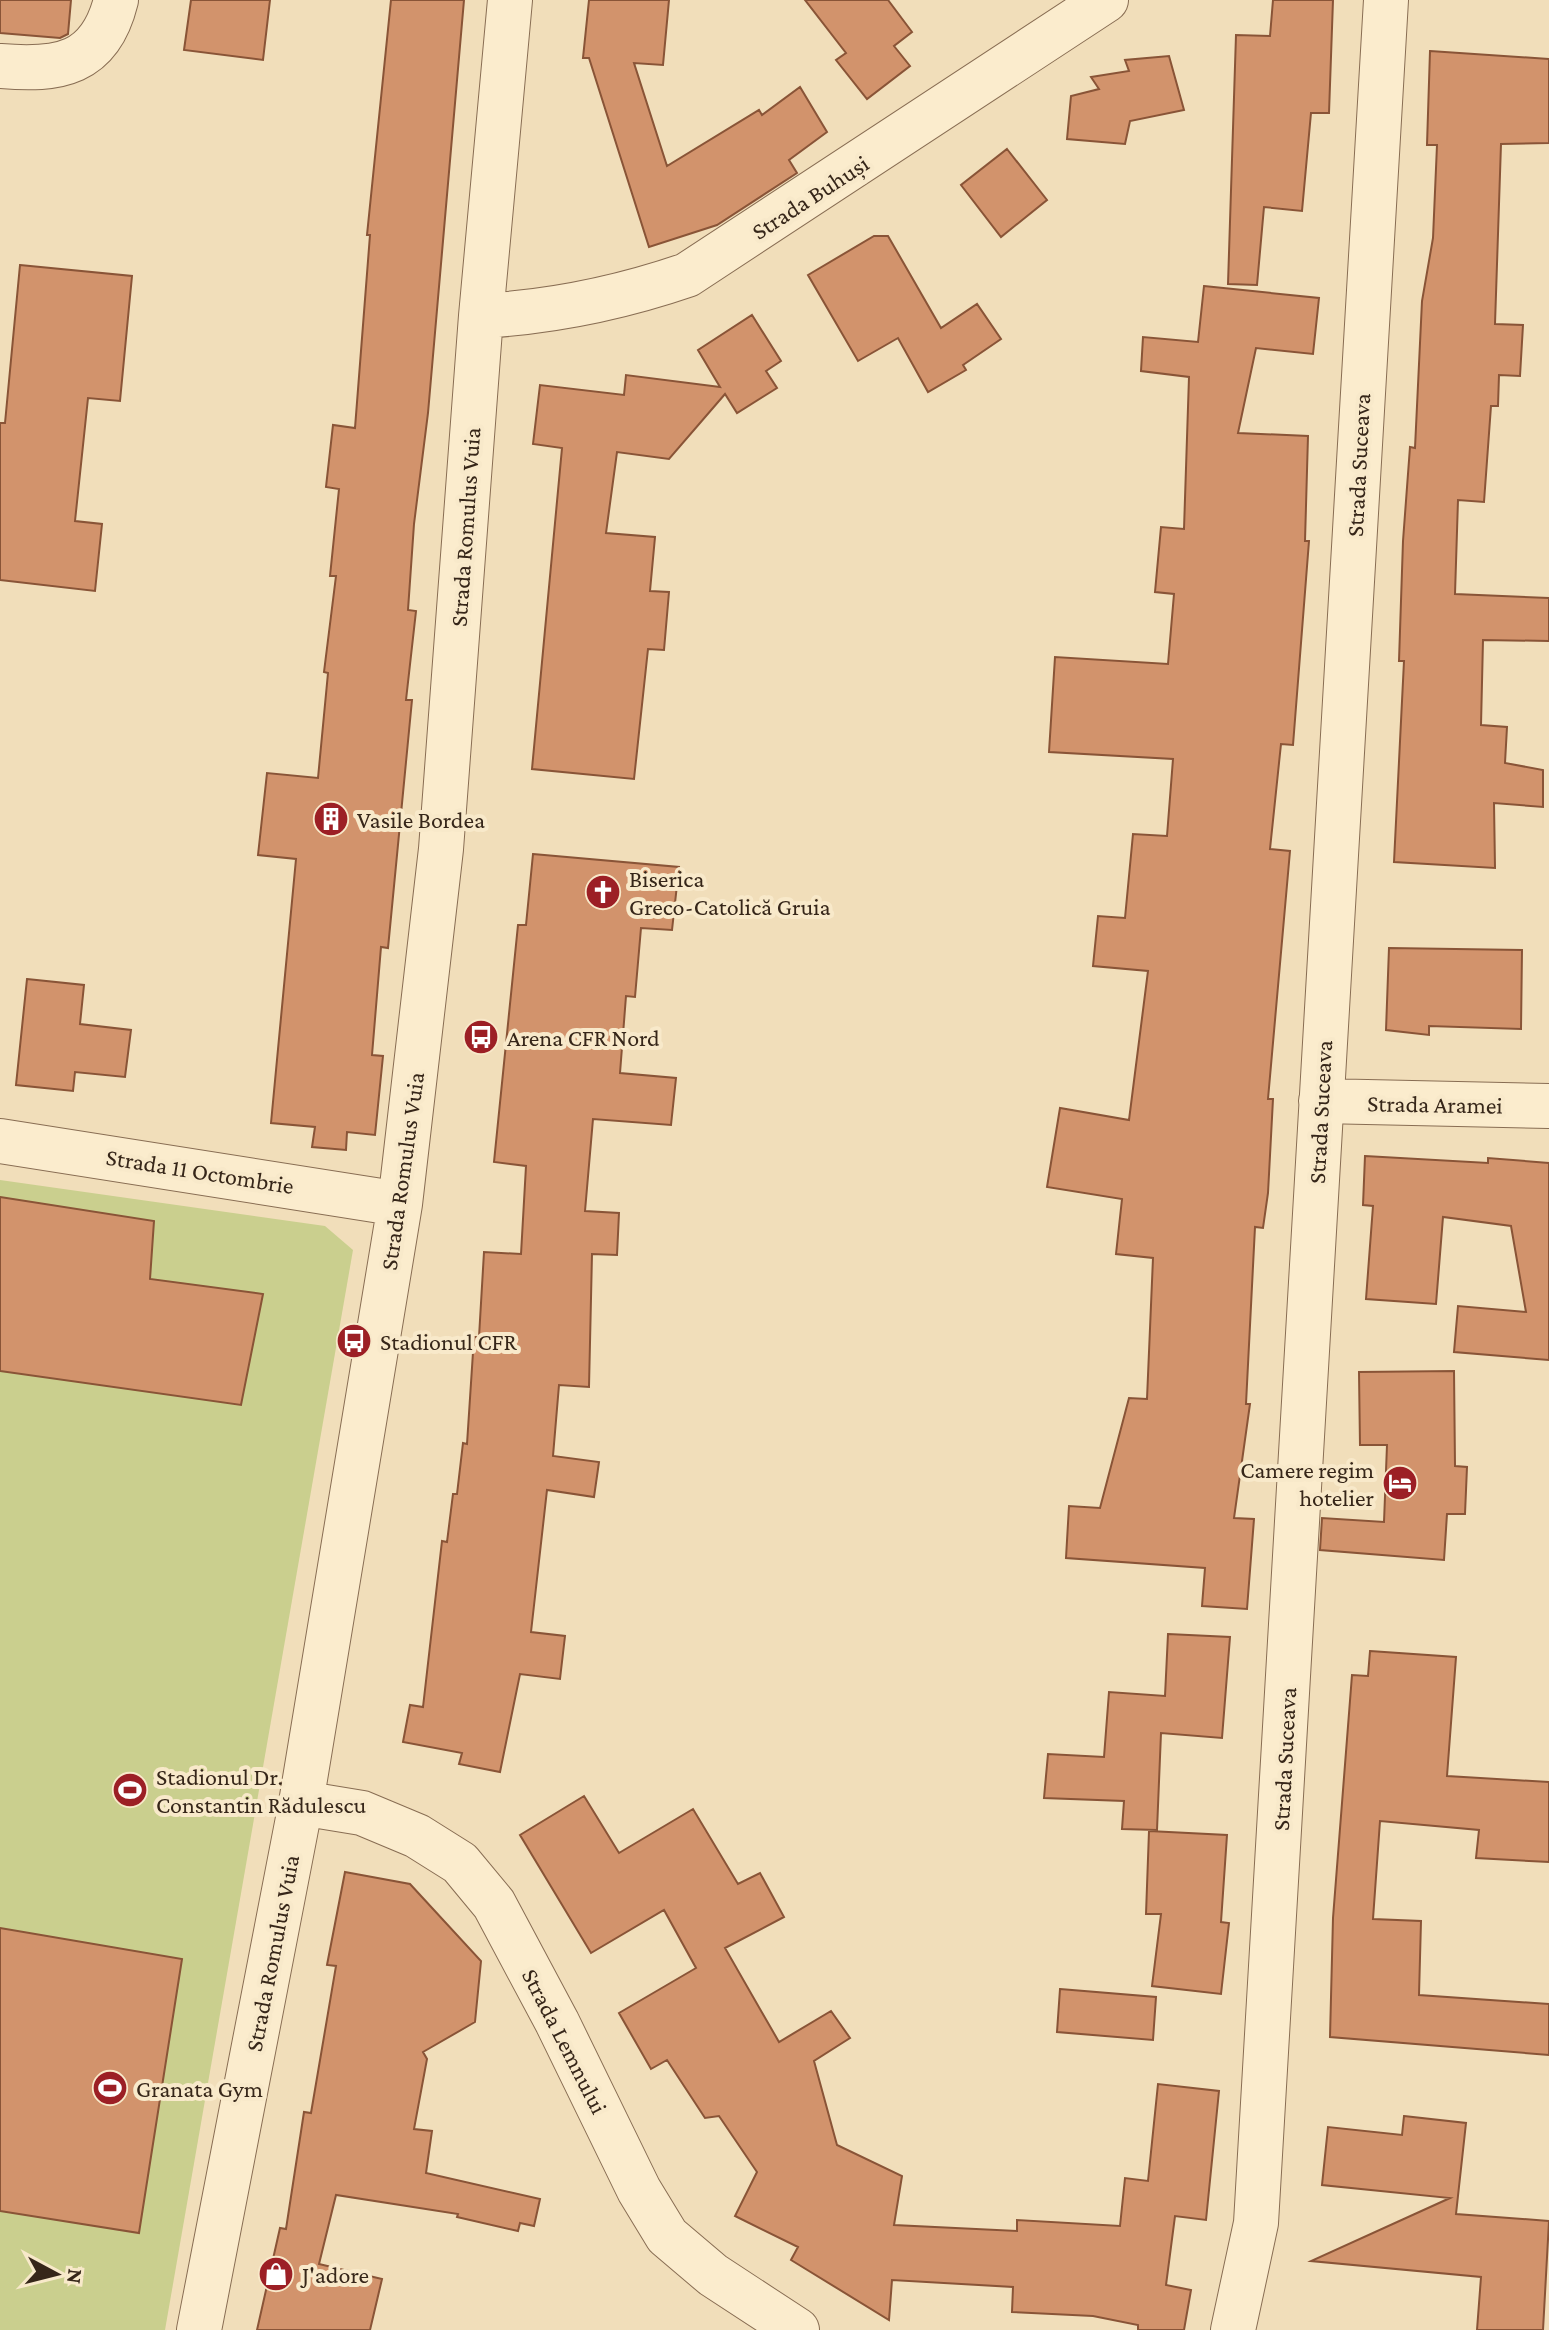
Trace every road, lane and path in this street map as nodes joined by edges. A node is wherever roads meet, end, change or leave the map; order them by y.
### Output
1 (116, 0) edge
2 (510, 0) edge
3 (1106, 0) edge
4 (1386, 0) edge
5 (0, 66) edge
6 (481, 316) junction
7 (1321, 1101) junction
8 (1549, 1106) edge
9 (0, 1141) edge
10 (400, 1204) junction
11 (301, 1803) junction
12 (199, 2330) edge
13 (797, 2330) edge
14 (1233, 2330) edge

1 - 5 street
2 - 6 street, Strada Romulus Vuia
3 - 6 street, Strada Buhuși
4 - 7 street, Strada Suceava
6 - 10 street, Strada Romulus Vuia
7 - 8 street, Strada Aramei
7 - 14 street, Strada Suceava
9 - 10 street, Strada 11 Octombrie
10 - 11 street, Strada Romulus Vuia
11 - 12 street, Strada Romulus Vuia
11 - 13 street, Strada Lemnului

